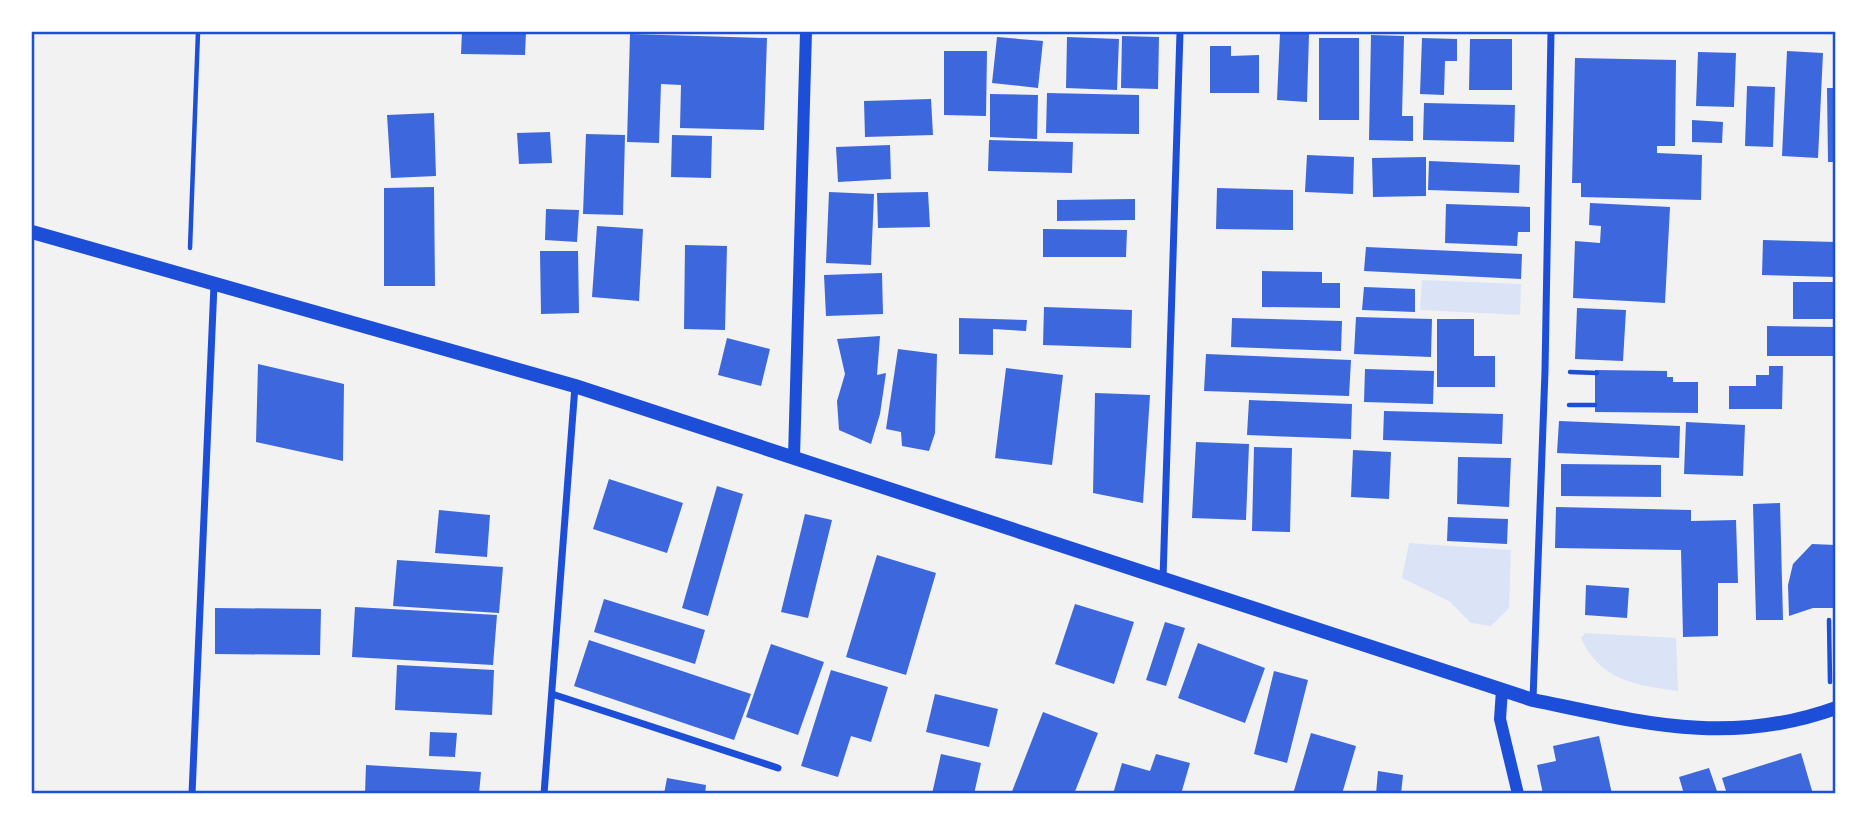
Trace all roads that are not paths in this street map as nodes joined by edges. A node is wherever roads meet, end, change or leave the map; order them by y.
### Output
1 (806, 32) edge
2 (1180, 32) edge
3 (1551, 32) edge
4 (32, 232) edge
5 (214, 285) junction
6 (575, 386) junction
7 (794, 457) junction
8 (1163, 579) junction
9 (1502, 690) junction
10 (552, 694) junction
11 (1534, 700) junction
12 (1833, 709) edge
13 (778, 768) dead end
14 (192, 793) edge
15 (544, 793) edge
16 (1518, 793) edge

1 - 7 street
2 - 8 street
3 - 11 street
4 - 5 main road
5 - 6 main road
5 - 14 street
6 - 7 main road
6 - 10 street
7 - 8 main road
8 - 9 main road
9 - 11 main road
9 - 16 street
10 - 13 street
10 - 15 street
11 - 12 main road

